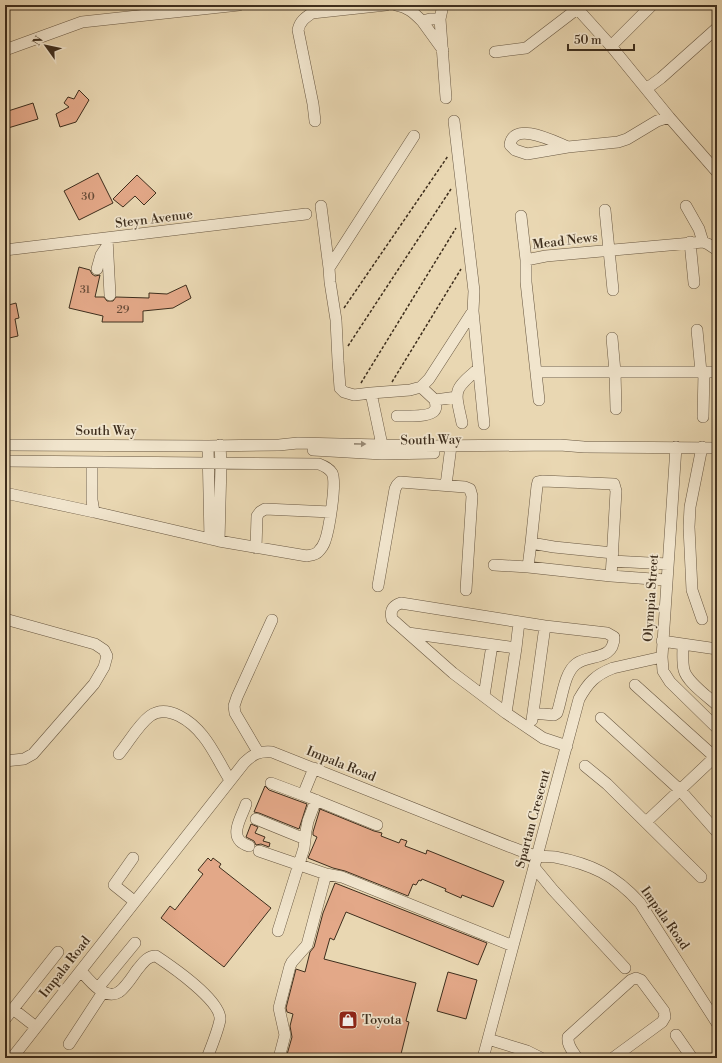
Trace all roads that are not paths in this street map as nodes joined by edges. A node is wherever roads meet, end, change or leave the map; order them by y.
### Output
1 (239, 5) edge
2 (386, 5) edge
3 (396, 5) edge
4 (443, 5) edge
5 (652, 5) edge
6 (219, 6) edge
7 (575, 7) edge
8 (440, 19) junction
9 (422, 22) junction
10 (717, 28) edge
11 (611, 46) junction
12 (5, 50) edge
13 (443, 50) junction
14 (495, 52) dead end
15 (646, 89) junction
16 (446, 98) dead end
17 (669, 117) junction
18 (315, 121) dead end
19 (454, 121) dead end
20 (414, 136) dead end
21 (568, 147) dead end
22 (716, 168) edge
23 (322, 206) dead end
24 (686, 206) dead end
25 (606, 210) dead end
26 (306, 214) dead end
27 (521, 216) dead end
28 (107, 242) junction
29 (690, 242) junction
30 (703, 242) junction
31 (5, 250) edge
32 (609, 250) junction
33 (717, 250) edge
34 (526, 260) junction
35 (97, 268) dead end
36 (329, 268) junction
37 (694, 283) dead end
38 (614, 290) dead end
39 (110, 295) dead end
40 (473, 311) junction
41 (697, 330) dead end
42 (612, 338) dead end
43 (478, 369) junction
44 (536, 372) junction
45 (615, 372) junction
46 (702, 372) junction
47 (717, 372) edge
48 (421, 387) junction
49 (371, 394) junction
50 (457, 397) junction
51 (435, 400) junction
52 (539, 400) dead end
53 (616, 409) dead end
54 (397, 416) dead end
55 (703, 417) dead end
56 (462, 423) dead end
57 (484, 424) dead end
58 (5, 444) edge
59 (220, 445) junction
60 (208, 446) junction
61 (676, 448) junction
62 (702, 448) junction
63 (717, 448) edge
64 (382, 450) junction
65 (451, 450) junction
66 (5, 461) edge
67 (92, 463) junction
68 (208, 464) junction
69 (220, 464) junction
70 (446, 485) junction
71 (5, 494) edge
72 (94, 512) junction
73 (331, 512) junction
74 (215, 540) junction
75 (531, 542) junction
76 (256, 548) junction
77 (613, 557) junction
78 (668, 564) junction
79 (494, 565) dead end
80 (528, 567) junction
81 (611, 576) junction
82 (666, 580) junction
83 (378, 586) dead end
84 (466, 590) dead end
85 (5, 619) edge
86 (702, 619) dead end
87 (272, 620) dead end
88 (519, 622) junction
89 (545, 626) junction
90 (408, 633) junction
91 (662, 641) junction
92 (683, 644) junction
93 (492, 645) junction
94 (516, 648) junction
95 (717, 648) edge
96 (662, 657) junction
97 (635, 685) dead end
98 (484, 696) junction
99 (717, 705) edge
100 (506, 713) junction
101 (533, 713) junction
102 (601, 718) dead end
103 (717, 728) edge
104 (534, 732) junction
105 (568, 742) junction
106 (258, 752) junction
107 (119, 754) dead end
108 (716, 757) edge
109 (5, 761) edge
110 (585, 766) dead end
111 (314, 768) junction
112 (230, 780) junction
113 (271, 783) dead end
114 (680, 790) junction
115 (303, 795) junction
116 (316, 800) junction
117 (246, 804) dead end
118 (256, 819) dead end
119 (646, 822) junction
120 (377, 825) dead end
121 (717, 832) edge
122 (305, 839) junction
123 (249, 846) dead end
124 (260, 850) dead end
125 (133, 858) dead end
126 (535, 861) junction
127 (299, 865) junction
128 (326, 874) junction
129 (701, 877) dead end
130 (134, 901) junction
131 (278, 931) dead end
132 (135, 943) dead end
133 (513, 946) junction
134 (58, 952) dead end
135 (625, 968) dead end
136 (81, 971) junction
137 (100, 990) junction
138 (13, 1009) junction
139 (5, 1019) edge
140 (717, 1023) edge
141 (36, 1027) junction
142 (676, 1035) dead end
143 (488, 1039) junction
144 (69, 1044) dead end
145 (12, 1058) edge
146 (207, 1058) edge
147 (278, 1058) edge
148 (483, 1058) edge
149 (541, 1058) edge
150 (577, 1058) edge
151 (614, 1058) edge
152 (692, 1058) edge

1 - 6 street
2 - 18 street
3 - 9 street
4 - 8 street
5 - 11 street
6 - 12 street
7 - 11 street
7 - 14 street
8 - 9 street
8 - 13 street
9 - 13 street
10 - 15 street
11 - 15 street
13 - 16 street
15 - 17 street
17 - 21 street
17 - 22 street
19 - 40 street
20 - 36 street
23 - 36 street
24 - 30 street
25 - 32 street
26 - 28 street, Steyn Avenue
27 - 34 street
28 - 31 street, Steyn Avenue
28 - 35 street
28 - 39 street
29 - 30 street, Mead News
29 - 32 street, Mead News
29 - 37 street
30 - 33 street, Mead News
32 - 34 street, Mead News
32 - 38 street
34 - 44 street, Mead News
36 - 49 street
40 - 43 street
40 - 48 street
41 - 46 street
42 - 45 street
43 - 50 street
43 - 57 street
44 - 45 street
44 - 52 street, Mead News
45 - 46 street
45 - 53 street
46 - 47 street
46 - 55 street
48 - 49 street
48 - 51 street
49 - 64 street
50 - 51 street
50 - 56 street
51 - 54 street
58 - 60 street, South Way
59 - 60 street, South Way
59 - 64 street, South Way
59 - 69 street
60 - 68 street
61 - 62 street, South Way
61 - 65 street, South Way
61 - 78 street, Olympia Street
62 - 63 street, South Way
62 - 86 street
64 - 65 street, South Way
65 - 70 street
66 - 67 street
67 - 68 street
67 - 72 street
68 - 69 street
68 - 74 street
69 - 73 street
69 - 74 street
70 - 83 street
70 - 84 street
71 - 72 street
72 - 74 street
73 - 76 street
73 - 76 street
74 - 76 street
75 - 77 street
75 - 77 street
75 - 80 street
77 - 78 street
77 - 81 street
78 - 82 street, Olympia Street
79 - 80 street
80 - 81 street
81 - 82 street
82 - 91 street, Olympia Street
85 - 109 street
87 - 106 street
88 - 89 street
88 - 90 street
88 - 94 street
89 - 101 street
89 - 101 street
90 - 93 street
90 - 98 street
91 - 92 street
91 - 96 street, Olympia Street
92 - 95 street
92 - 99 street
93 - 94 street
93 - 98 street
94 - 100 street
96 - 103 street, Olympia Street
96 - 105 street, Spartan Crescent
97 - 108 street
98 - 100 street
100 - 104 street
101 - 104 street
102 - 114 street
104 - 105 street
105 - 126 street, Spartan Crescent
106 - 111 street, Impala Road
106 - 112 street, Impala Road
107 - 112 street
108 - 114 street
110 - 119 street
111 - 115 street
111 - 126 street, Impala Road
112 - 130 street, Impala Road
113 - 115 street
114 - 119 street
114 - 121 street
115 - 116 street
116 - 120 street
116 - 122 street
117 - 123 street
118 - 122 street
119 - 129 street
122 - 127 street
124 - 127 street
125 - 130 street
126 - 133 street, Spartan Crescent
126 - 135 street
126 - 140 street, Impala Road
127 - 128 street
127 - 131 street
128 - 133 street
128 - 147 street
130 - 136 street, Impala Road
132 - 137 street
133 - 143 street, Spartan Crescent
134 - 138 street
136 - 137 street
136 - 141 street, Impala Road
137 - 144 street
137 - 146 street
138 - 139 street
138 - 141 street
141 - 145 street, Impala Road
142 - 152 street
143 - 148 street, Spartan Crescent
143 - 149 street
150 - 151 street

